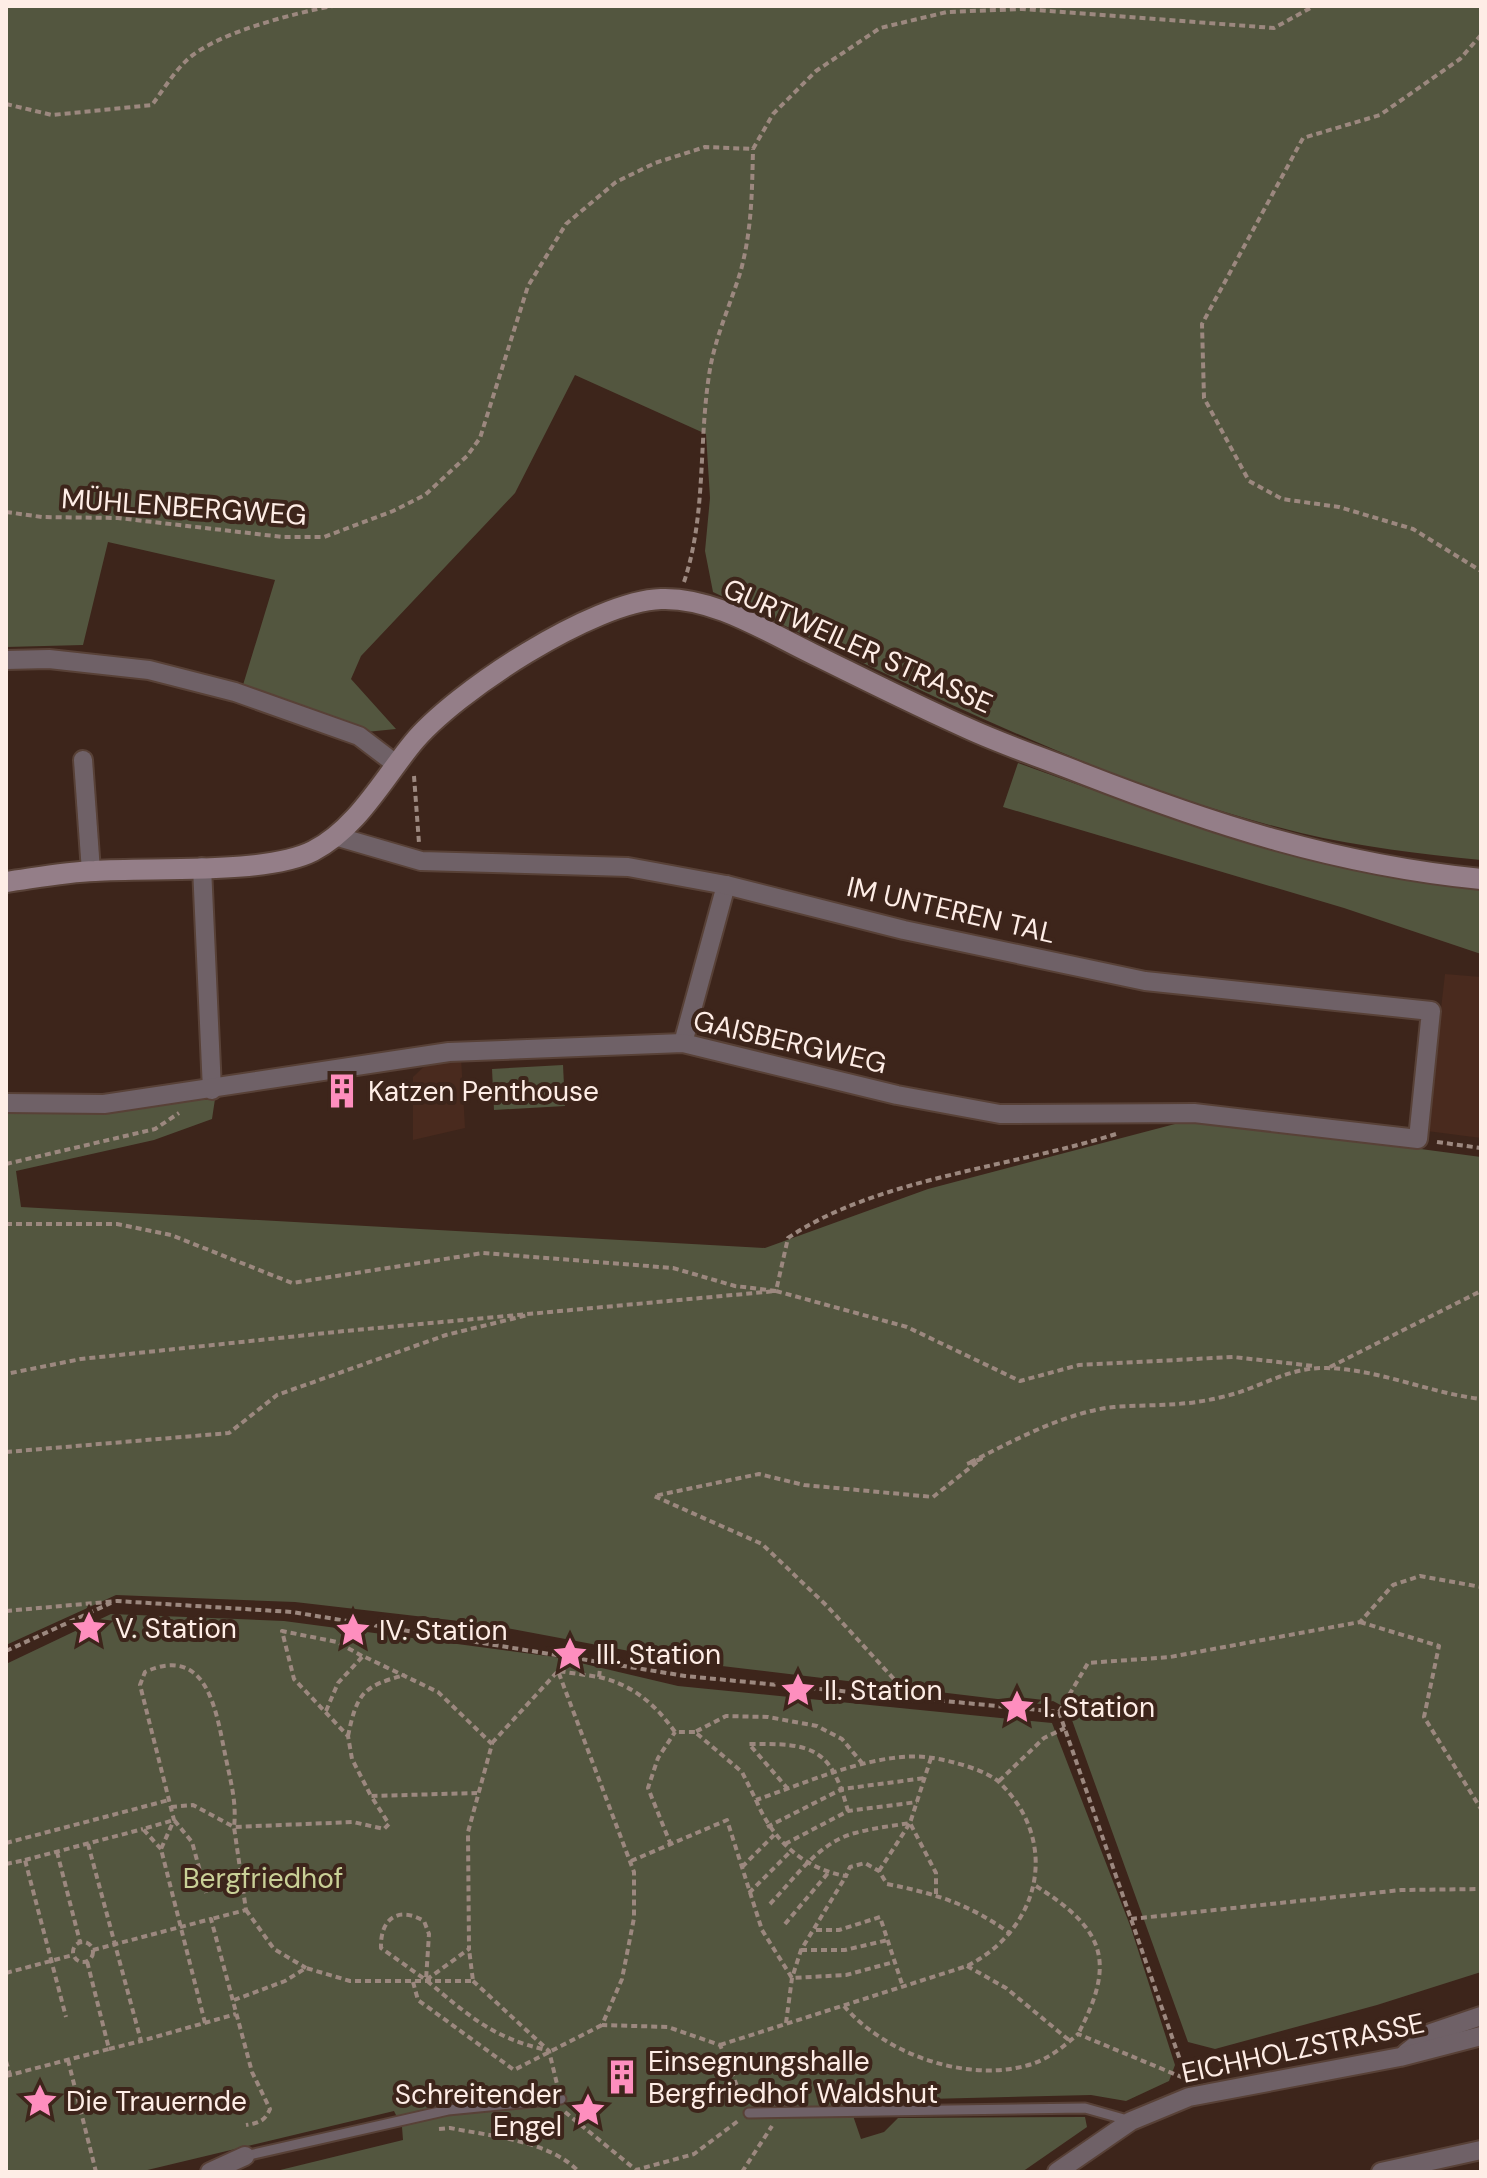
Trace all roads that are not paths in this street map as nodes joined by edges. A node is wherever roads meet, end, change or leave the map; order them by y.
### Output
1 (6, 660) edge
2 (83, 760) dead end
3 (397, 765) junction
4 (335, 836) junction
5 (202, 867) junction
6 (91, 871) junction
7 (1481, 879) edge
8 (6, 882) edge
9 (726, 885) junction
10 (683, 1043) junction
11 (212, 1090) junction
12 (6, 1103) edge
13 (1418, 1139) joint
14 (1481, 2016) edge
15 (1481, 2036) edge
16 (1400, 2057) junction
17 (561, 2099) road end
18 (749, 2113) road end
19 (1131, 2121) junction
20 (1481, 2150) edge
21 (245, 2156) joint
22 (210, 2172) edge
23 (1057, 2172) edge
24 (1381, 2172) edge

1 - 3 street
2 - 6 street
3 - 4 main road, GURTWEILER STRASSE
3 - 7 main road, GURTWEILER STRASSE
4 - 5 main road, GURTWEILER STRASSE
4 - 9 street, IM UNTEREN TAL
5 - 6 main road, GURTWEILER STRASSE
5 - 11 street
6 - 8 main road, GURTWEILER STRASSE
9 - 10 street
9 - 13 street, IM UNTEREN TAL
10 - 11 street, GAISBERGWEG
10 - 13 street, GAISBERGWEG
11 - 12 street, GAISBERGWEG
14 - 16 street
15 - 16 street, EICHHOLZSTRASSE
16 - 19 street, EICHHOLZSTRASSE
17 - 21 lane
18 - 19 lane
19 - 23 street, EICHHOLZSTRASSE
20 - 24 street
21 - 22 street

